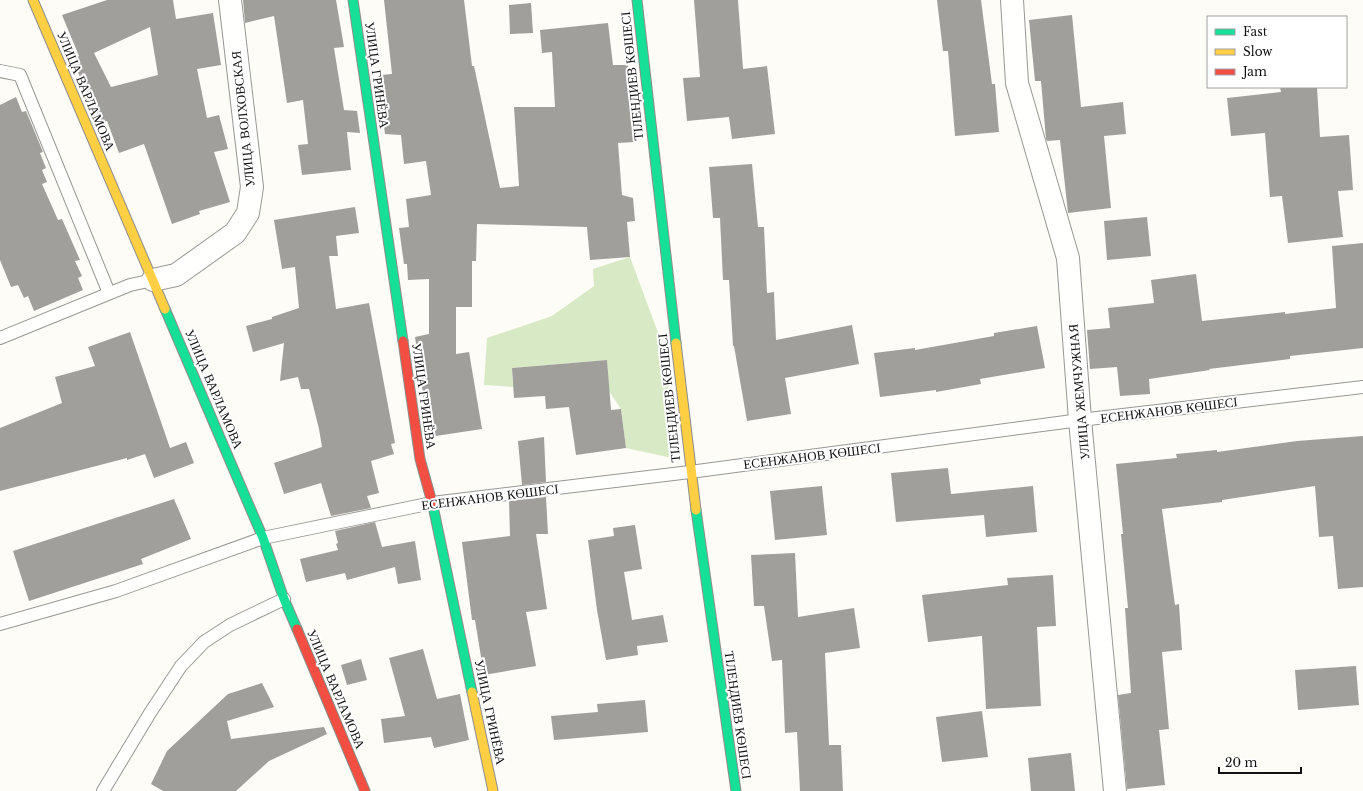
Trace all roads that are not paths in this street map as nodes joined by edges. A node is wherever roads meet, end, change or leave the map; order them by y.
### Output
1 (33, 0) edge
2 (230, 0) edge
3 (353, 0) edge
4 (637, 0) edge
5 (1012, 0) edge
6 (0, 71) edge
7 (153, 280) junction
8 (109, 293) junction
9 (0, 338) edge
10 (1363, 387) edge
11 (1080, 420) junction
12 (690, 472) junction
13 (432, 503) junction
14 (263, 538) junction
15 (284, 599) junction
16 (0, 624) edge
17 (103, 791) edge
18 (365, 791) edge
19 (493, 791) edge
20 (736, 791) edge
21 (1115, 791) edge

1 - 7 street, УЛИЦА ВАРЛАМОВА
2 - 7 street, УЛИЦА ВОЛХОВСКАЯ
3 - 13 street, УЛИЦА ГРИНЁВА
4 - 12 street, ТІЛЕНДИЕВ КӨШЕСІ
5 - 11 street, УЛИЦА ЖЕМЧУЖНАЯ
6 - 8 lane
7 - 8 lane
7 - 14 street, УЛИЦА ВАРЛАМОВА
8 - 9 lane
10 - 11 lane, ЕСЕНЖАНОВ КӨШЕСІ
11 - 12 lane, ЕСЕНЖАНОВ КӨШЕСІ
11 - 21 street, УЛИЦА ЖЕМЧУЖНАЯ
12 - 13 lane, ЕСЕНЖАНОВ КӨШЕСІ
12 - 20 street, ТІЛЕНДИЕВ КӨШЕСІ
13 - 14 lane, ЕСЕНЖАНОВ КӨШЕСІ
13 - 19 street, УЛИЦА ГРИНЁВА
14 - 15 street, УЛИЦА ВАРЛАМОВА
14 - 16 lane, ЕСЕНЖАНОВ КӨШЕСІ
15 - 17 lane
15 - 18 street, УЛИЦА ВАРЛАМОВА

